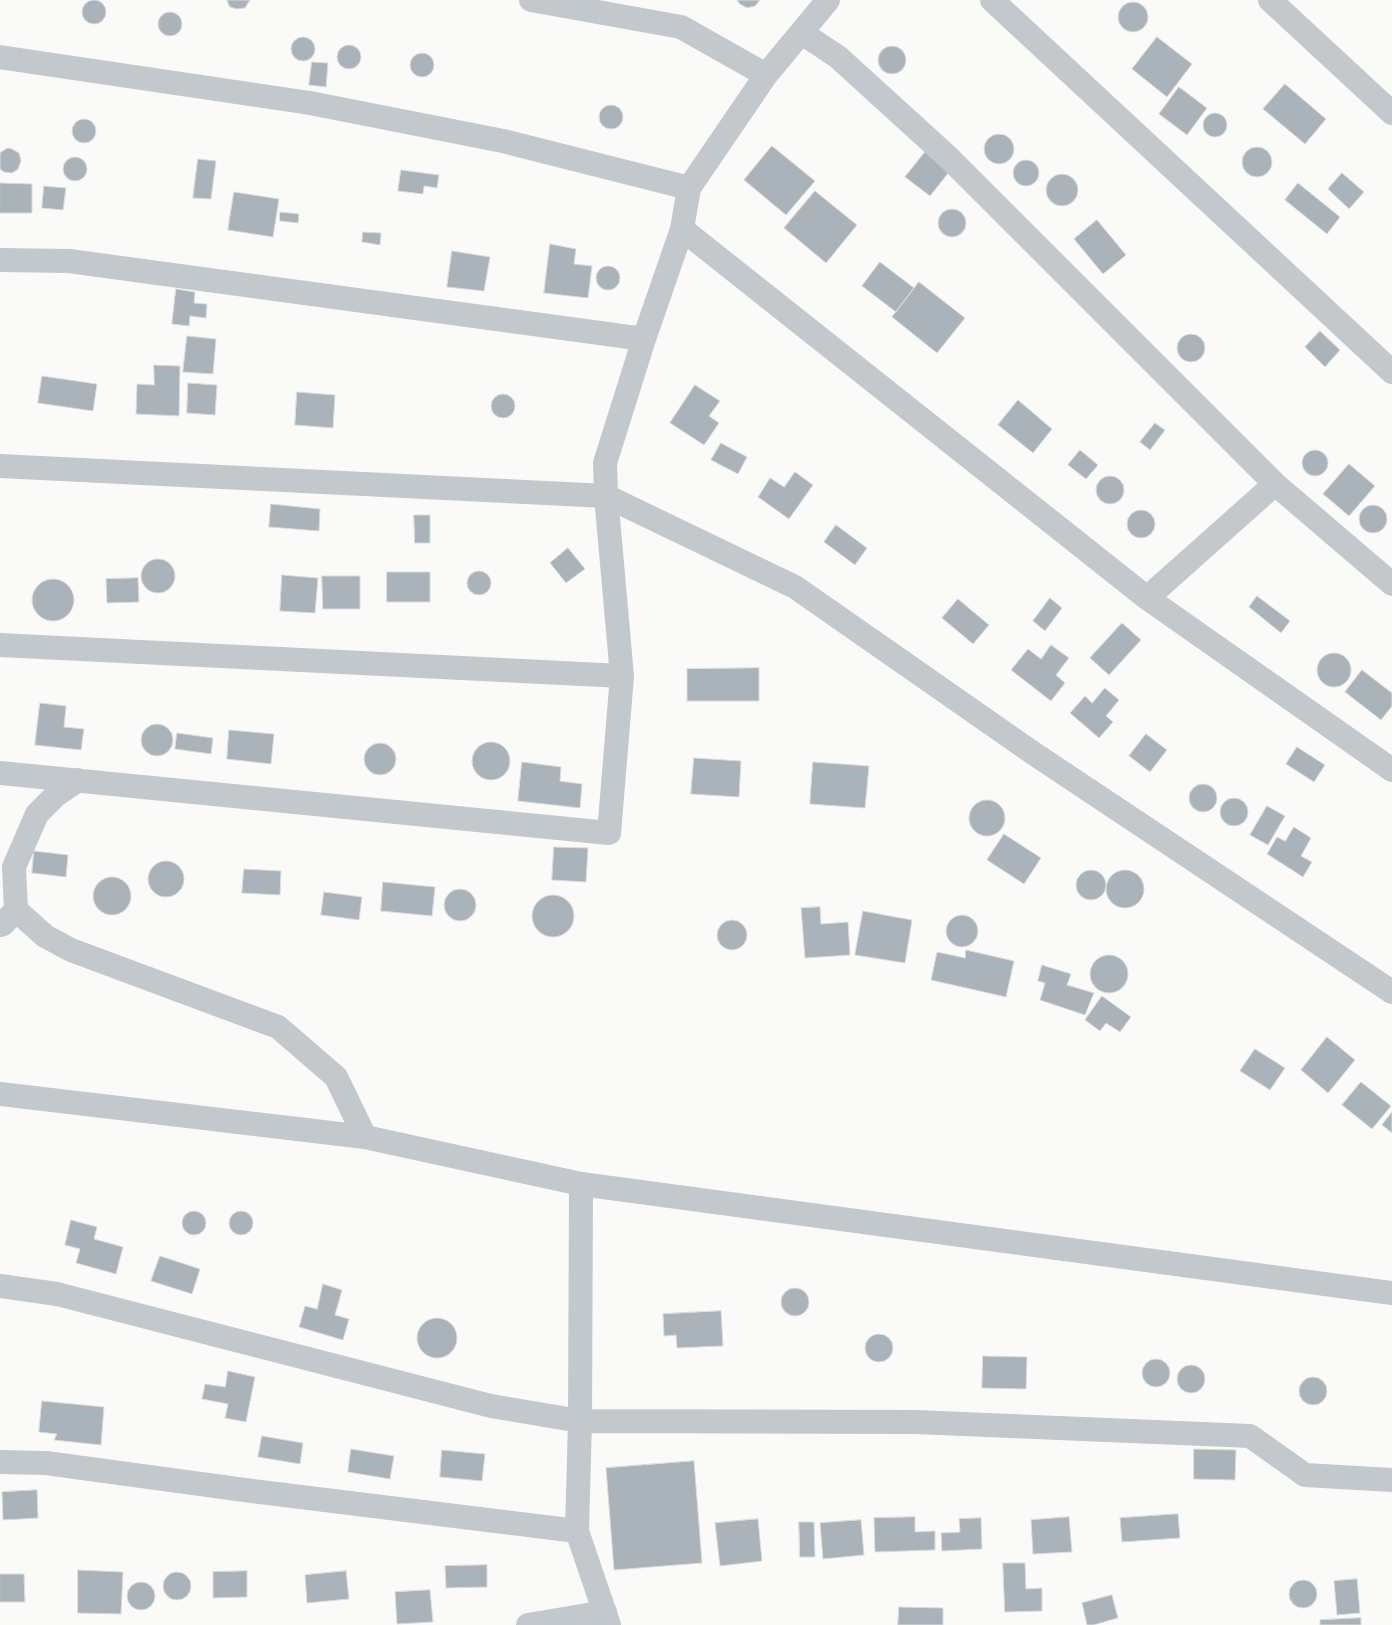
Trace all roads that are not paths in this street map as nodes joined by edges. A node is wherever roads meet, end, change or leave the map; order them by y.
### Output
1 (531, 0) edge
2 (828, 0) edge
3 (992, 0) edge
4 (1270, 0) edge
5 (802, 33) junction
6 (0, 57) edge
7 (766, 75) junction
8 (1392, 112) edge
9 (689, 188) junction
10 (682, 229) junction
11 (0, 260) edge
12 (644, 339) junction
13 (1392, 372) edge
14 (0, 466) edge
15 (1275, 484) junction
16 (606, 496) junction
17 (1392, 584) edge
18 (1146, 598) junction
19 (0, 644) edge
20 (622, 676) junction
21 (1392, 770) edge
22 (0, 773) edge
23 (78, 780) junction
24 (8, 918) edge
25 (1392, 992) edge
26 (0, 1094) edge
27 (364, 1136) junction
28 (581, 1184) junction
29 (0, 1286) edge
30 (1392, 1294) edge
31 (580, 1420) junction
32 (0, 1462) edge
33 (1392, 1480) edge
34 (576, 1531) junction
35 (607, 1618) edge
36 (528, 1625) edge

1 - 7 street
2 - 5 street
3 - 13 street
4 - 8 street
5 - 7 street
5 - 15 street
6 - 9 street
7 - 9 street
9 - 10 street
10 - 12 street
10 - 18 street
11 - 12 street
12 - 16 street
14 - 16 street
15 - 17 street
15 - 18 street
16 - 20 street
16 - 25 street
18 - 21 street
19 - 20 street
20 - 23 street
22 - 23 street
23 - 24 street
24 - 27 street
26 - 27 street
27 - 28 street
28 - 30 street
28 - 31 street
29 - 31 street
31 - 33 street
31 - 34 street
32 - 34 street
34 - 35 street
35 - 36 street

